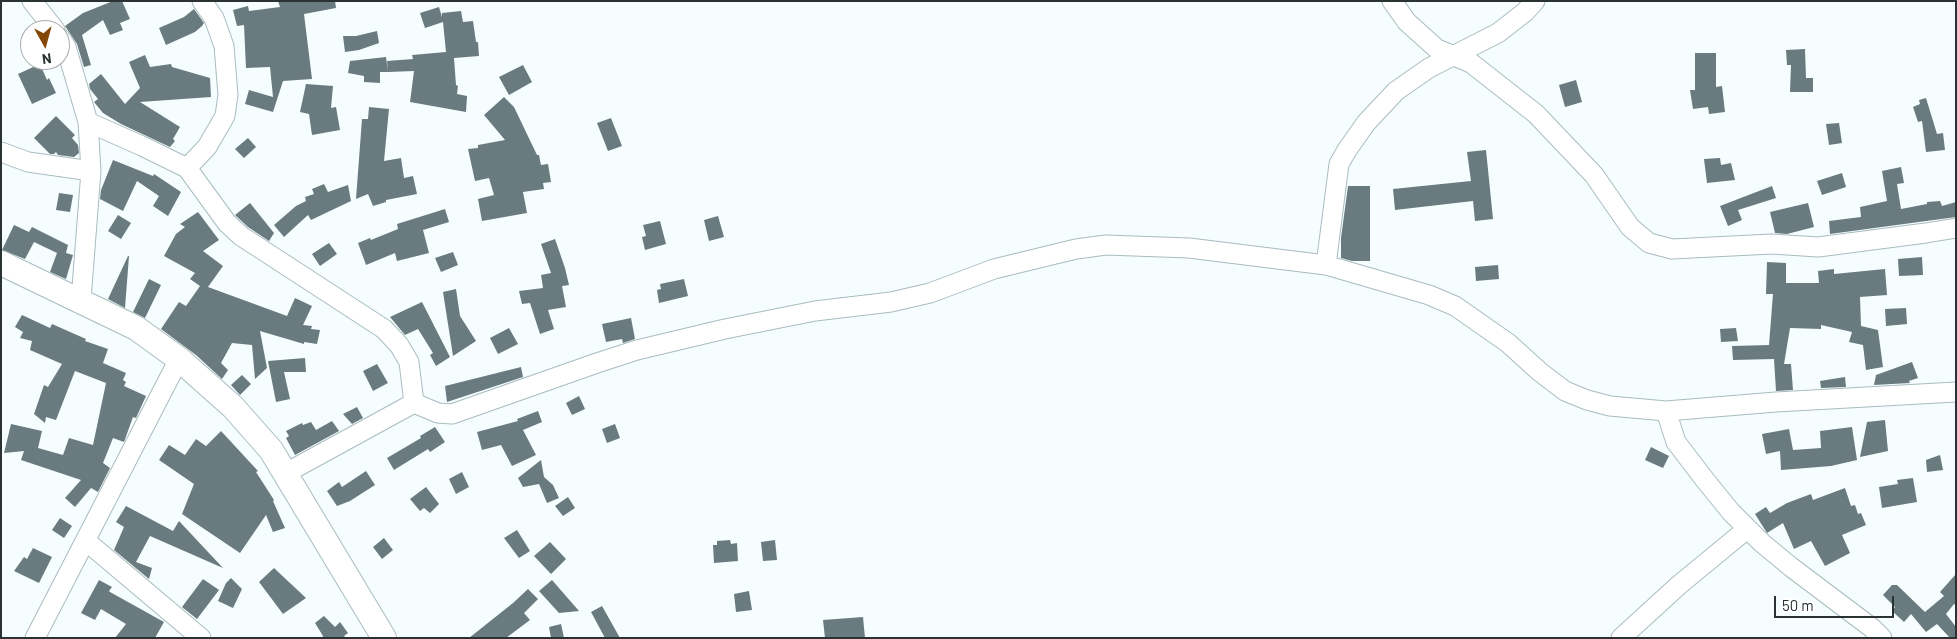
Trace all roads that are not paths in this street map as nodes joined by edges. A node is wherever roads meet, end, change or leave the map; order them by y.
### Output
1 (32, 1) edge
2 (202, 1) edge
3 (1392, 1) edge
4 (1535, 1) edge
5 (47, 20) edge
6 (1454, 55) junction
7 (70, 61) edge
8 (88, 122) junction
9 (1, 152) edge
10 (187, 168) junction
11 (91, 171) junction
12 (1956, 228) edge
13 (1, 263) edge
14 (1326, 265) junction
15 (82, 300) junction
16 (179, 359) junction
17 (1956, 392) edge
18 (414, 403) junction
19 (1666, 410) junction
20 (286, 473) junction
21 (1747, 528) junction
22 (86, 541) junction
23 (198, 636) edge
24 (35, 638) edge
25 (384, 638) edge
26 (1621, 638) edge
27 (1882, 638) edge

1 - 5 street
2 - 10 street
3 - 6 street
4 - 6 street
6 - 12 street
6 - 14 street
7 - 8 street
8 - 10 street
8 - 11 street
9 - 11 street
10 - 18 street
11 - 15 street
13 - 15 street
14 - 18 street
14 - 19 street
15 - 16 street
16 - 20 street
16 - 22 street
17 - 19 street
18 - 20 street
19 - 21 street
20 - 25 street
21 - 26 street
21 - 27 street
22 - 23 street
22 - 24 street

